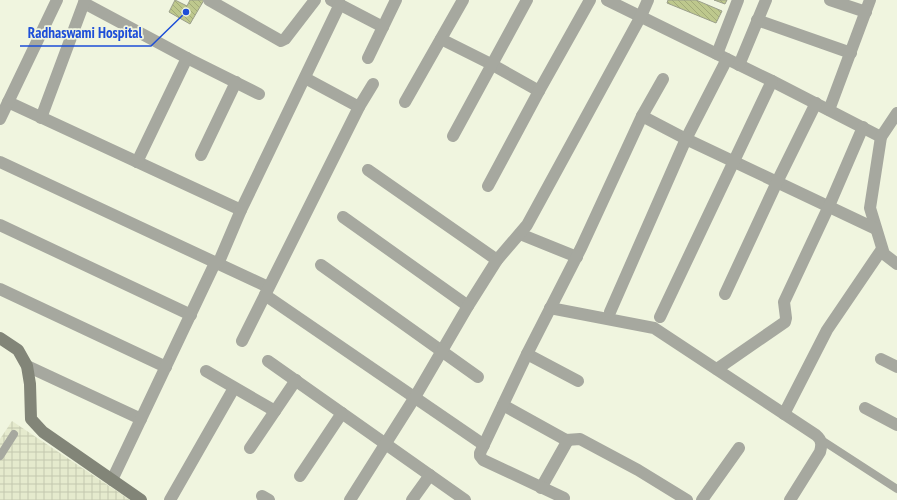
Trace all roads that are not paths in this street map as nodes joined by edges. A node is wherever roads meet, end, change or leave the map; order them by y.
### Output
1 (57, 0) edge
2 (209, 0) edge
3 (315, 0) edge
4 (396, 0) edge
5 (463, 0) edge
6 (527, 0) edge
7 (590, 0) edge
8 (607, 0) edge
9 (648, 0) edge
10 (738, 0) edge
11 (766, 0) edge
12 (830, 0) edge
13 (870, 0) edge
14 (85, 2) edge
15 (336, 2) edge
16 (866, 12) junction
17 (641, 16) junction
18 (757, 20) junction
19 (384, 27) junction
20 (441, 39) junction
21 (851, 53) junction
22 (722, 56) junction
23 (187, 58) junction
24 (368, 58) dead end
25 (491, 64) junction
26 (739, 65) junction
27 (305, 78) junction
28 (663, 79) dead end
29 (772, 81) junction
30 (236, 82) junction
31 (373, 84) dead end
32 (539, 91) junction
33 (259, 94) dead end
34 (8, 102) junction
35 (405, 102) dead end
36 (816, 103) junction
37 (359, 107) junction
38 (829, 110) junction
39 (897, 113) edge
40 (642, 116) junction
41 (41, 118) junction
42 (0, 119) edge
43 (863, 128) junction
44 (453, 136) dead end
45 (881, 137) junction
46 (686, 139) junction
47 (201, 155) dead end
48 (0, 162) edge
49 (137, 162) junction
50 (734, 162) junction
51 (368, 170) dead end
52 (777, 182) junction
53 (488, 186) dead end
54 (829, 206) junction
55 (241, 210) junction
56 (343, 217) dead end
57 (0, 225) edge
58 (876, 229) junction
59 (520, 234) junction
60 (882, 249) junction
61 (577, 257) junction
62 (497, 260) junction
63 (216, 263) junction
64 (897, 264) edge
65 (321, 265) dead end
66 (0, 289) edge
67 (267, 291) junction
68 (725, 294) dead end
69 (468, 306) junction
70 (550, 308) junction
71 (610, 312) dead end
72 (191, 315) junction
73 (660, 317) dead end
74 (0, 338) edge
75 (242, 341) dead end
76 (441, 352) junction
77 (526, 354) junction
78 (881, 360) dead end
79 (268, 361) dead end
80 (27, 366) junction
81 (166, 367) junction
82 (897, 367) edge
83 (717, 369) junction
84 (206, 371) dead end
85 (478, 377) dead end
86 (296, 380) junction
87 (578, 381) dead end
88 (234, 388) junction
89 (415, 397) junction
90 (503, 405) junction
91 (865, 408) dead end
92 (275, 411) junction
93 (342, 413) junction
94 (784, 414) junction
95 (141, 419) junction
96 (897, 425) edge
97 (14, 434) dead end
98 (568, 440) junction
99 (820, 440) junction
100 (386, 444) junction
101 (484, 445) junction
102 (250, 448) dead end
103 (739, 448) dead end
104 (0, 456) edge
105 (430, 475) junction
106 (300, 476) dead end
107 (112, 480) junction
108 (541, 488) junction
109 (897, 489) edge
110 (564, 498) dead end
111 (141, 500) edge
112 (170, 500) edge
113 (350, 500) edge
114 (412, 500) edge
115 (465, 500) edge
116 (687, 500) edge
117 (702, 500) edge
118 (790, 500) edge

1 - 34 street
2 - 3 street
4 - 19 street
5 - 20 street
6 - 25 street
7 - 32 street
8 - 17 street
9 - 17 street
10 - 22 street
11 - 18 street
12 - 16 street
13 - 16 street
14 - 23 street
14 - 41 street
15 - 19 street
15 - 27 street
16 - 21 street
17 - 22 street
17 - 59 street
18 - 21 street
18 - 26 street
19 - 24 street
20 - 25 street
20 - 35 street
21 - 38 street
22 - 26 street
22 - 46 street
23 - 30 street
23 - 49 street
25 - 32 street
25 - 44 street
26 - 29 street
27 - 37 street
27 - 55 street
28 - 40 street
29 - 36 street
29 - 50 street
30 - 33 street
30 - 47 street
31 - 37 street
32 - 53 street
34 - 41 street
34 - 42 street
36 - 38 street
36 - 52 street
37 - 67 street
38 - 43 street
39 - 45 street
40 - 46 street
40 - 61 street
41 - 49 street
43 - 45 street
43 - 54 street
45 - 58 street
46 - 50 street
46 - 71 street
48 - 63 street
49 - 55 street
50 - 52 street
50 - 73 street
51 - 62 street
52 - 54 street
52 - 68 street
54 - 58 street
54 - 83 street
55 - 63 street
56 - 69 street
57 - 72 street
58 - 60 street
59 - 61 street
59 - 62 street
60 - 64 street
60 - 94 street
61 - 70 street
62 - 69 street
63 - 67 street
63 - 72 street
65 - 76 street
66 - 81 street
67 - 75 street
67 - 89 street
69 - 76 street
70 - 77 street
70 - 83 street
72 - 81 street
74 - 80 street
76 - 85 street
76 - 89 street
77 - 87 street
77 - 90 street
78 - 82 street
79 - 86 street
80 - 95 street
80 - 107 street
81 - 95 street
83 - 94 street
84 - 88 street
86 - 92 street
86 - 93 street
88 - 92 street
88 - 112 street
89 - 100 street
89 - 101 street
90 - 98 street
90 - 101 street
91 - 96 street
92 - 102 street
93 - 100 street
93 - 106 street
94 - 99 street
95 - 107 street
97 - 104 lane
98 - 108 street
98 - 116 street
99 - 109 lane
99 - 118 street
100 - 105 street
100 - 113 street
101 - 108 street
103 - 117 street
105 - 114 street
105 - 115 street
107 - 111 street
108 - 110 street

